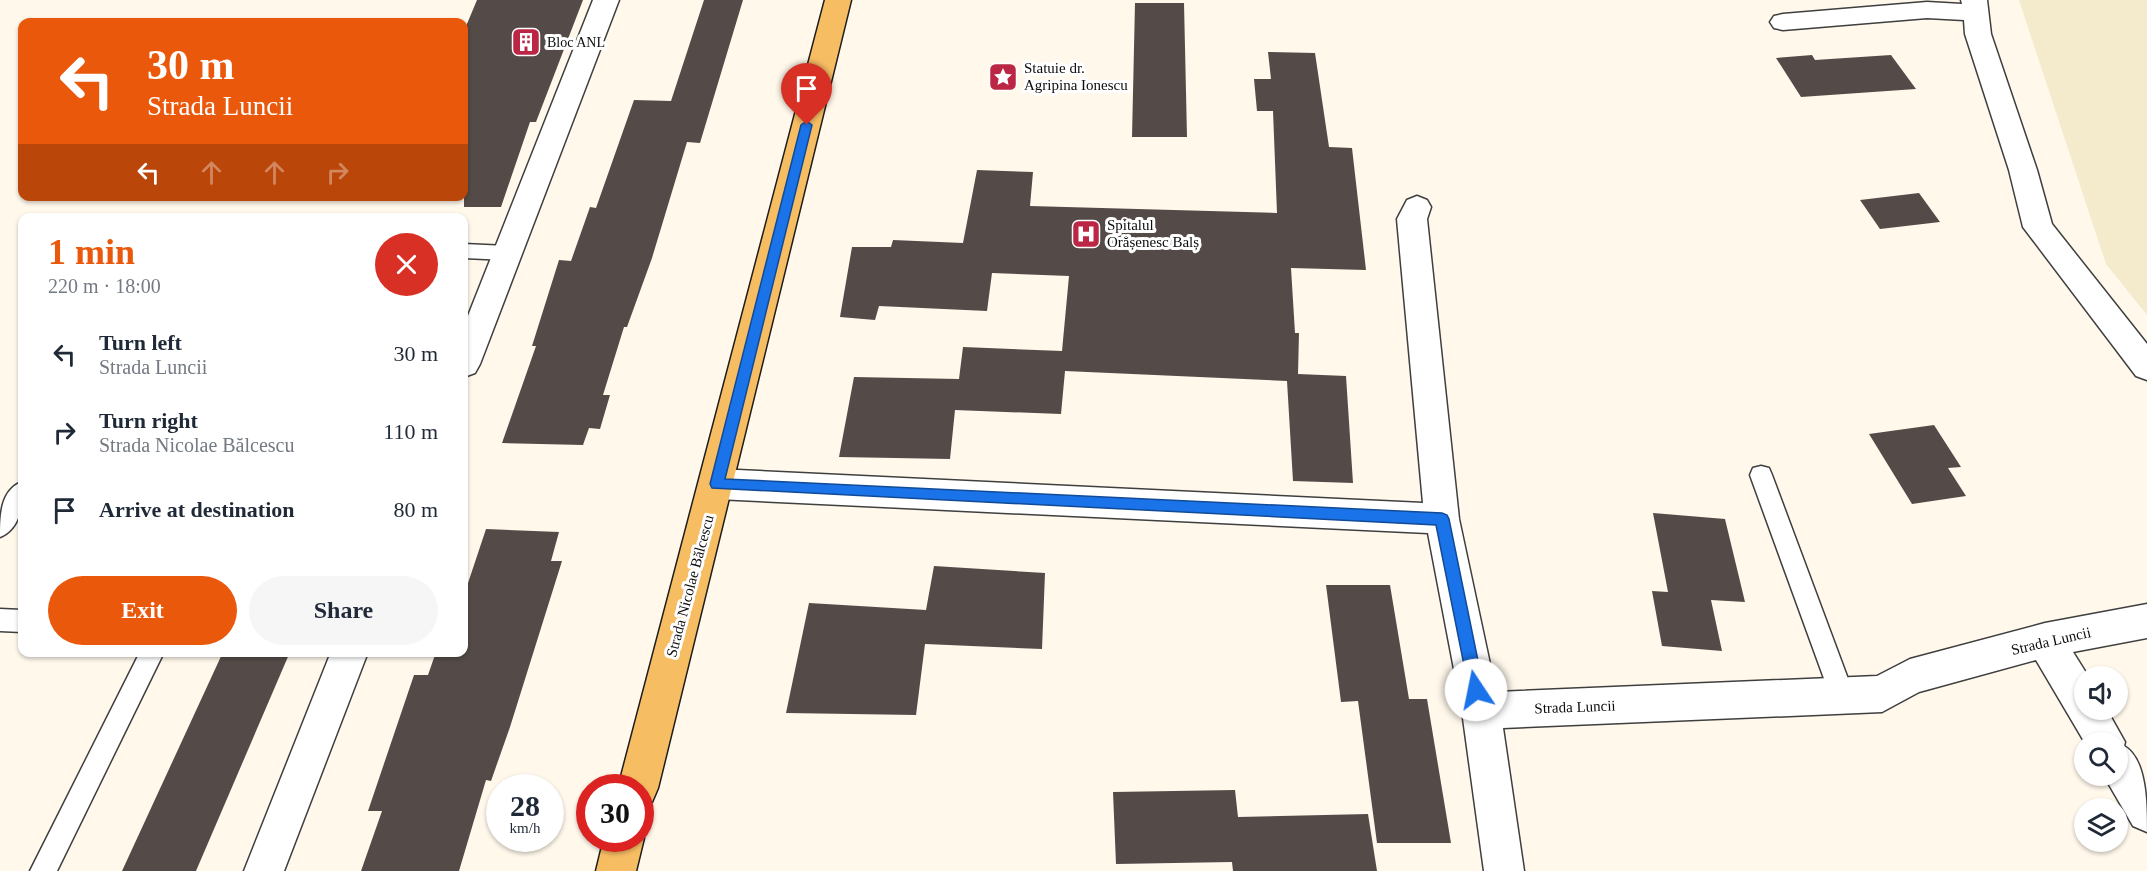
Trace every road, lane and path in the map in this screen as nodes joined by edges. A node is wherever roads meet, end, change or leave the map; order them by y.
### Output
1 (606, 0) edge
2 (838, 0) edge
3 (1974, 7) edge
4 (1783, 22) dead end
5 (1417, 207) dead end
6 (468, 251) edge
7 (507, 253) junction
8 (468, 354) edge
9 (2147, 367) edge
10 (1761, 474) dead end
11 (717, 484) junction
12 (18, 498) edge
13 (1442, 519) junction
14 (0, 527) edge
15 (0, 620) edge
16 (18, 621) edge
17 (2147, 621) edge
18 (2045, 640) junction
19 (150, 657) edge
20 (348, 657) edge
21 (2074, 689) edge
22 (1842, 695) junction
23 (1481, 711) junction
24 (642, 774) edge
25 (2128, 780) edge
26 (2147, 812) edge
27 (621, 852) edge
28 (44, 871) edge
29 (264, 871) edge
30 (616, 871) edge
31 (1504, 871) edge

1 - 7 street
2 - 11 main road, Strada Nicolae Bălcescu
3 - 4 street
3 - 9 street
5 - 13 street
6 - 7 lane
7 - 8 street
10 - 22 lane
11 - 13 street
11 - 24 main road, Strada Nicolae Bălcescu
12 - 14 lane
13 - 23 street
15 - 16 lane
17 - 18 street, Strada Luncii
18 - 21 street
18 - 22 street, Strada Luncii
19 - 28 lane
20 - 29 street
22 - 23 street, Strada Luncii
23 - 31 street
25 - 26 street
27 - 30 main road

